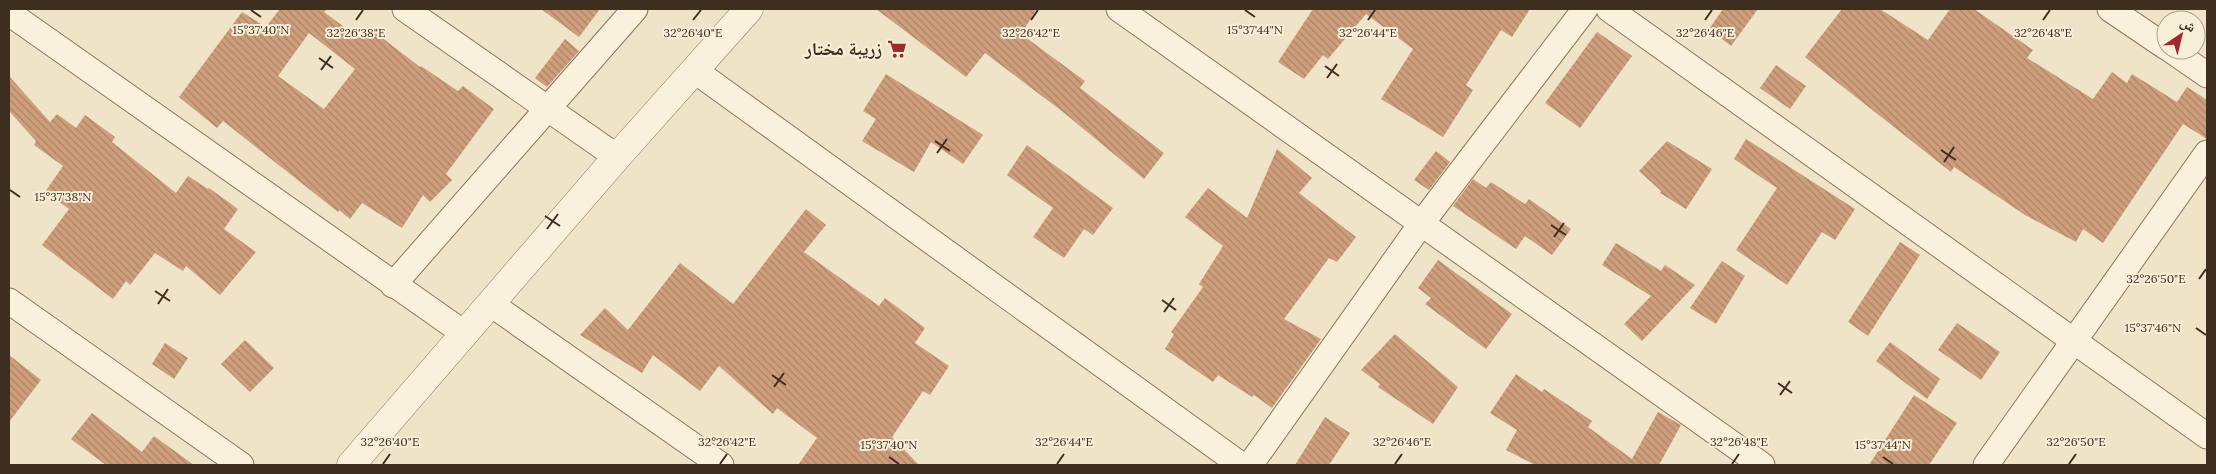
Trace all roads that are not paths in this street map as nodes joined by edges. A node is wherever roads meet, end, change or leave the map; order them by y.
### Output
1 (405, 9) edge
2 (635, 9) edge
3 (749, 9) edge
4 (1119, 9) edge
5 (1585, 9) edge
6 (1609, 9) edge
7 (2110, 9) edge
8 (9, 13) edge
9 (2156, 40) edge
10 (2185, 60) edge
11 (694, 70) junction
12 (2207, 75) edge
13 (547, 109) junction
14 (2207, 153) edge
15 (617, 157) junction
16 (1421, 224) junction
17 (393, 285) junction
18 (9, 301) edge
19 (492, 304) junction
20 (465, 334) junction
21 (2073, 341) junction
22 (2207, 436) edge
23 (241, 465) edge
24 (351, 465) edge
25 (721, 465) edge
26 (1241, 465) edge
27 (1250, 465) edge
28 (1762, 465) edge
29 (1986, 465) edge

1 - 13 street
2 - 13 street
3 - 11 street
4 - 16 street
5 - 16 street
6 - 21 street
7 - 9 street
8 - 17 street
10 - 12 street
11 - 15 street
11 - 26 street
13 - 15 street
13 - 17 street
14 - 21 street
15 - 19 street
16 - 27 street
16 - 28 street
17 - 20 street
18 - 23 street
19 - 20 street
19 - 25 street
20 - 24 street
21 - 22 street
21 - 29 street

